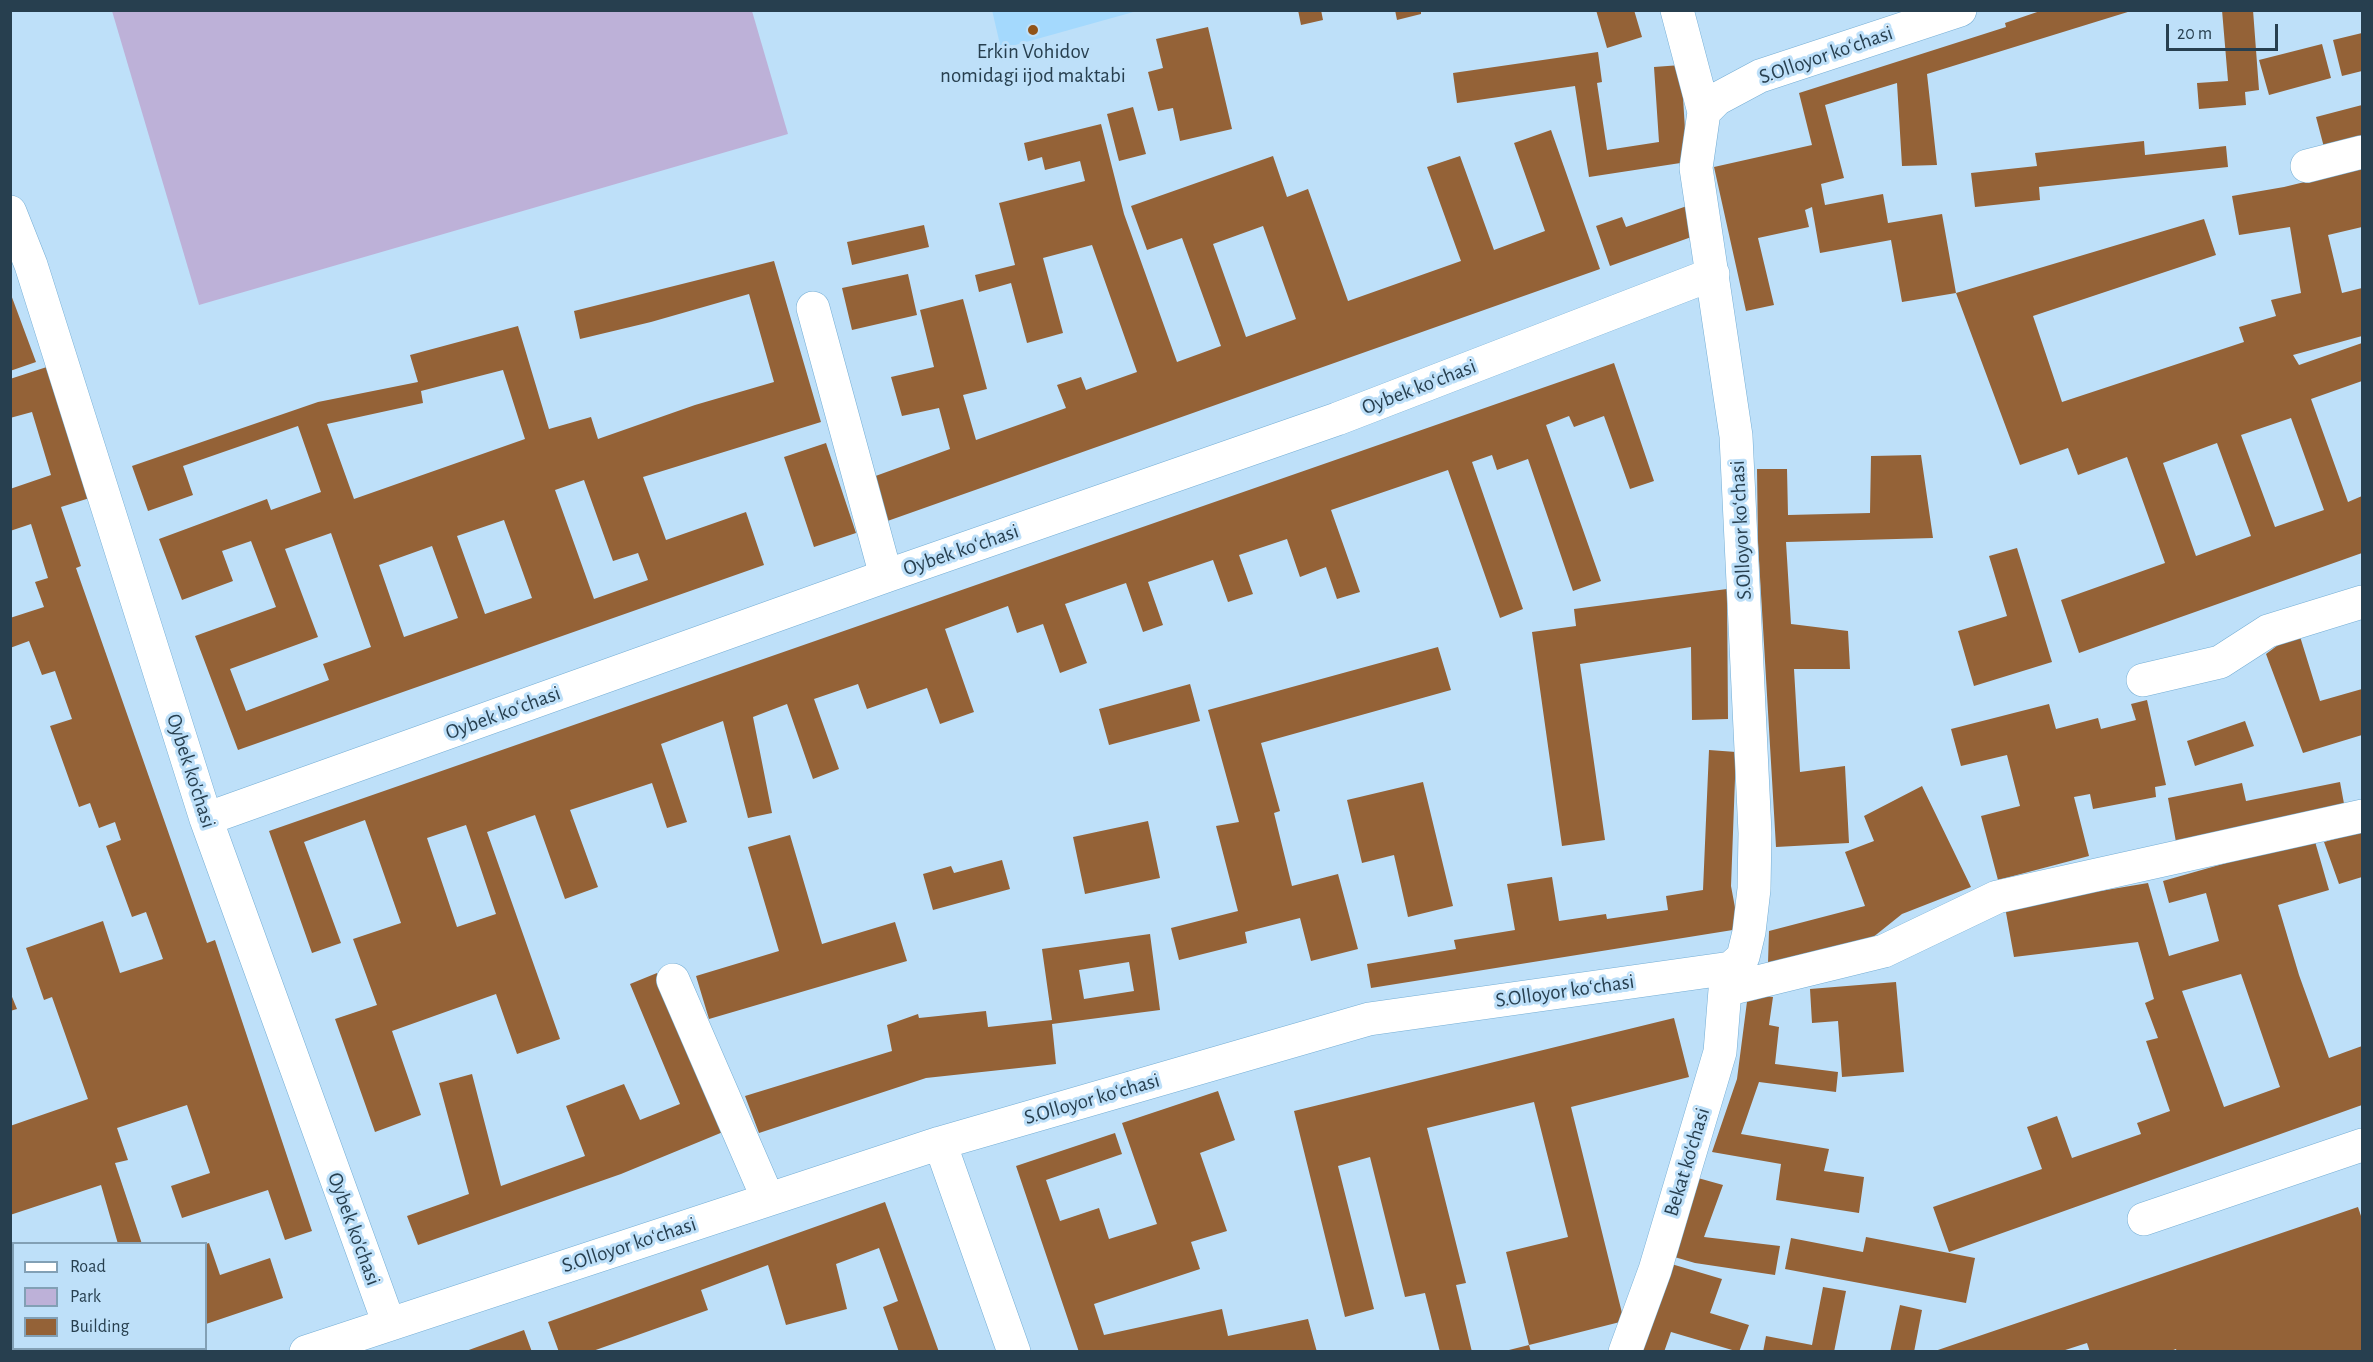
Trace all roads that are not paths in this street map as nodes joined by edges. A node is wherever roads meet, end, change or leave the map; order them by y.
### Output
1 (1677, 10) edge
2 (1960, 10) edge
3 (1704, 112) junction
4 (2362, 152) edge
5 (2307, 165) dead end
6 (10, 213) edge
7 (1713, 274) junction
8 (813, 308) dead end
9 (886, 576) junction
10 (2362, 602) edge
11 (2143, 680) dead end
12 (2362, 816) edge
13 (206, 819) junction
14 (1728, 979) junction
15 (674, 980) dead end
16 (940, 1143) junction
17 (2362, 1145) edge
18 (768, 1199) junction
19 (2144, 1219) dead end
20 (389, 1324) junction
21 (306, 1352) edge
22 (1014, 1352) edge
23 (1625, 1352) edge

1 - 3 street
2 - 3 street, S.Olloyor koʻchasi
3 - 7 street, S.Olloyor koʻchasi
4 - 5 street
6 - 13 street, Oybek ko'chasi
7 - 9 street, Oybek koʻchasi
7 - 14 street, S.Olloyor koʻchasi
8 - 9 street
9 - 13 street, Oybek koʻchasi
10 - 11 street
12 - 14 street
13 - 20 street, Oybek ko'chasi
14 - 16 street, S.Olloyor koʻchasi
14 - 23 street, Bekat ko'chasi
15 - 18 street
16 - 18 street, S.Olloyor koʻchasi
16 - 22 street
17 - 19 street
18 - 20 street, S.Olloyor koʻchasi
20 - 21 street, S.Olloyor koʻchasi

